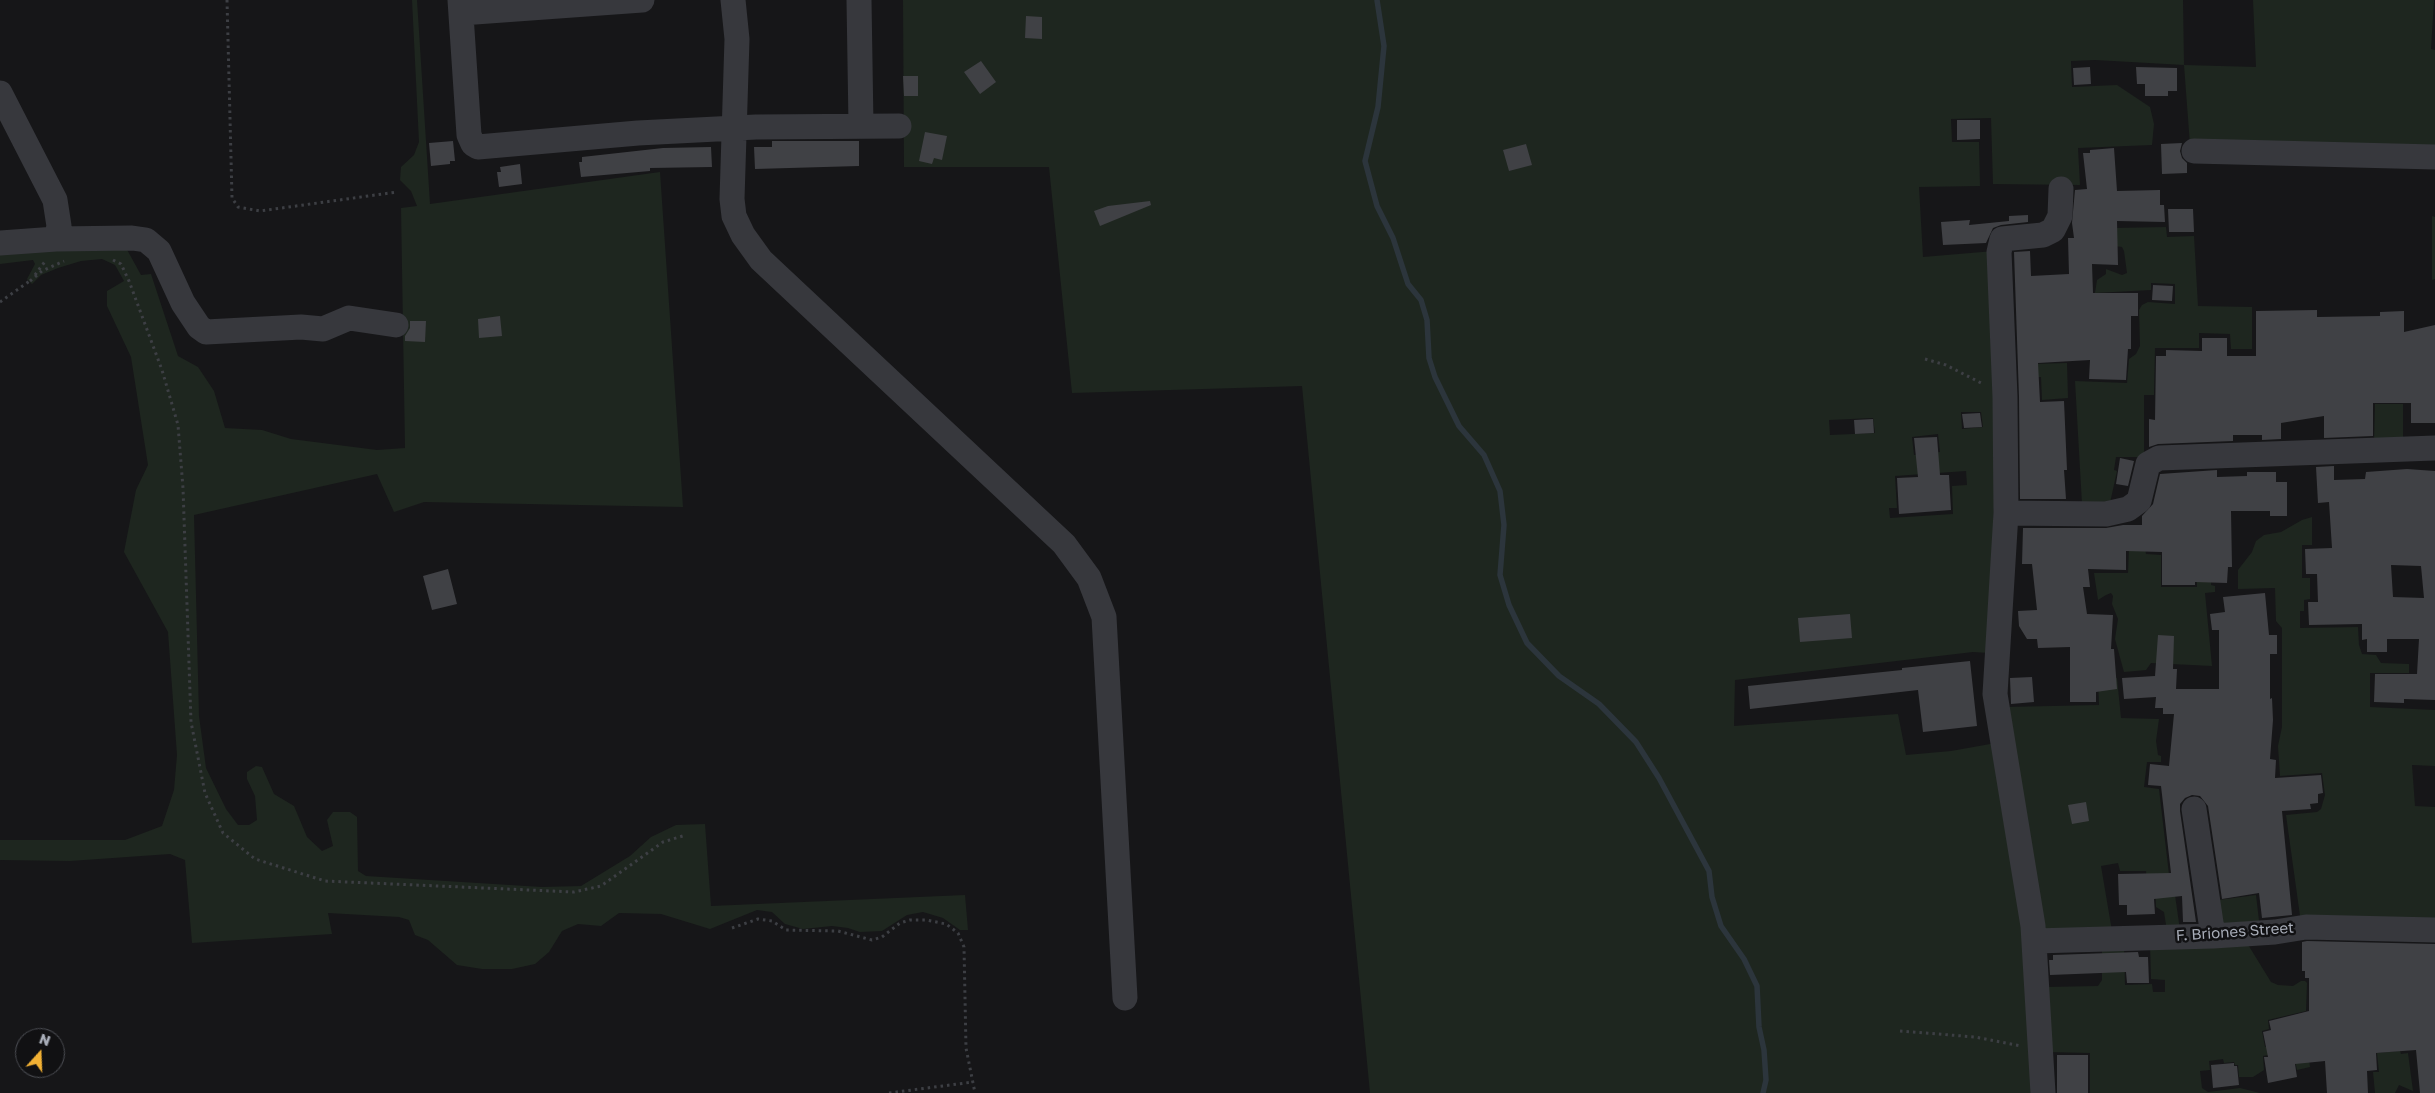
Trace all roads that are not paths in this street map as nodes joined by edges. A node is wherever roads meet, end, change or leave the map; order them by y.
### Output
1 (642, 0) edge
2 (733, 0) edge
3 (859, 0) edge
4 (461, 6) edge
5 (0, 93) edge
6 (861, 125) junction
7 (899, 126) dead end
8 (733, 129) junction
9 (2194, 151) dead end
10 (2435, 157) edge
11 (2061, 189) dead end
12 (56, 239) junction
13 (0, 243) edge
14 (396, 325) dead end
15 (2435, 448) edge
16 (2006, 513) junction
17 (2194, 809) dead end
18 (2435, 930) edge
19 (2213, 936) junction
20 (2034, 941) junction
21 (1126, 998) dead end
22 (2043, 1093) edge

1 - 4 street
2 - 8 street
3 - 6 street
4 - 8 street
5 - 12 street
6 - 7 street
6 - 8 street
8 - 21 street
9 - 10 street
11 - 16 street
12 - 13 street
12 - 14 street
15 - 16 street
16 - 20 street
17 - 19 street
18 - 19 street, F. Briones Street
19 - 20 street, F. Briones Street
20 - 22 street

